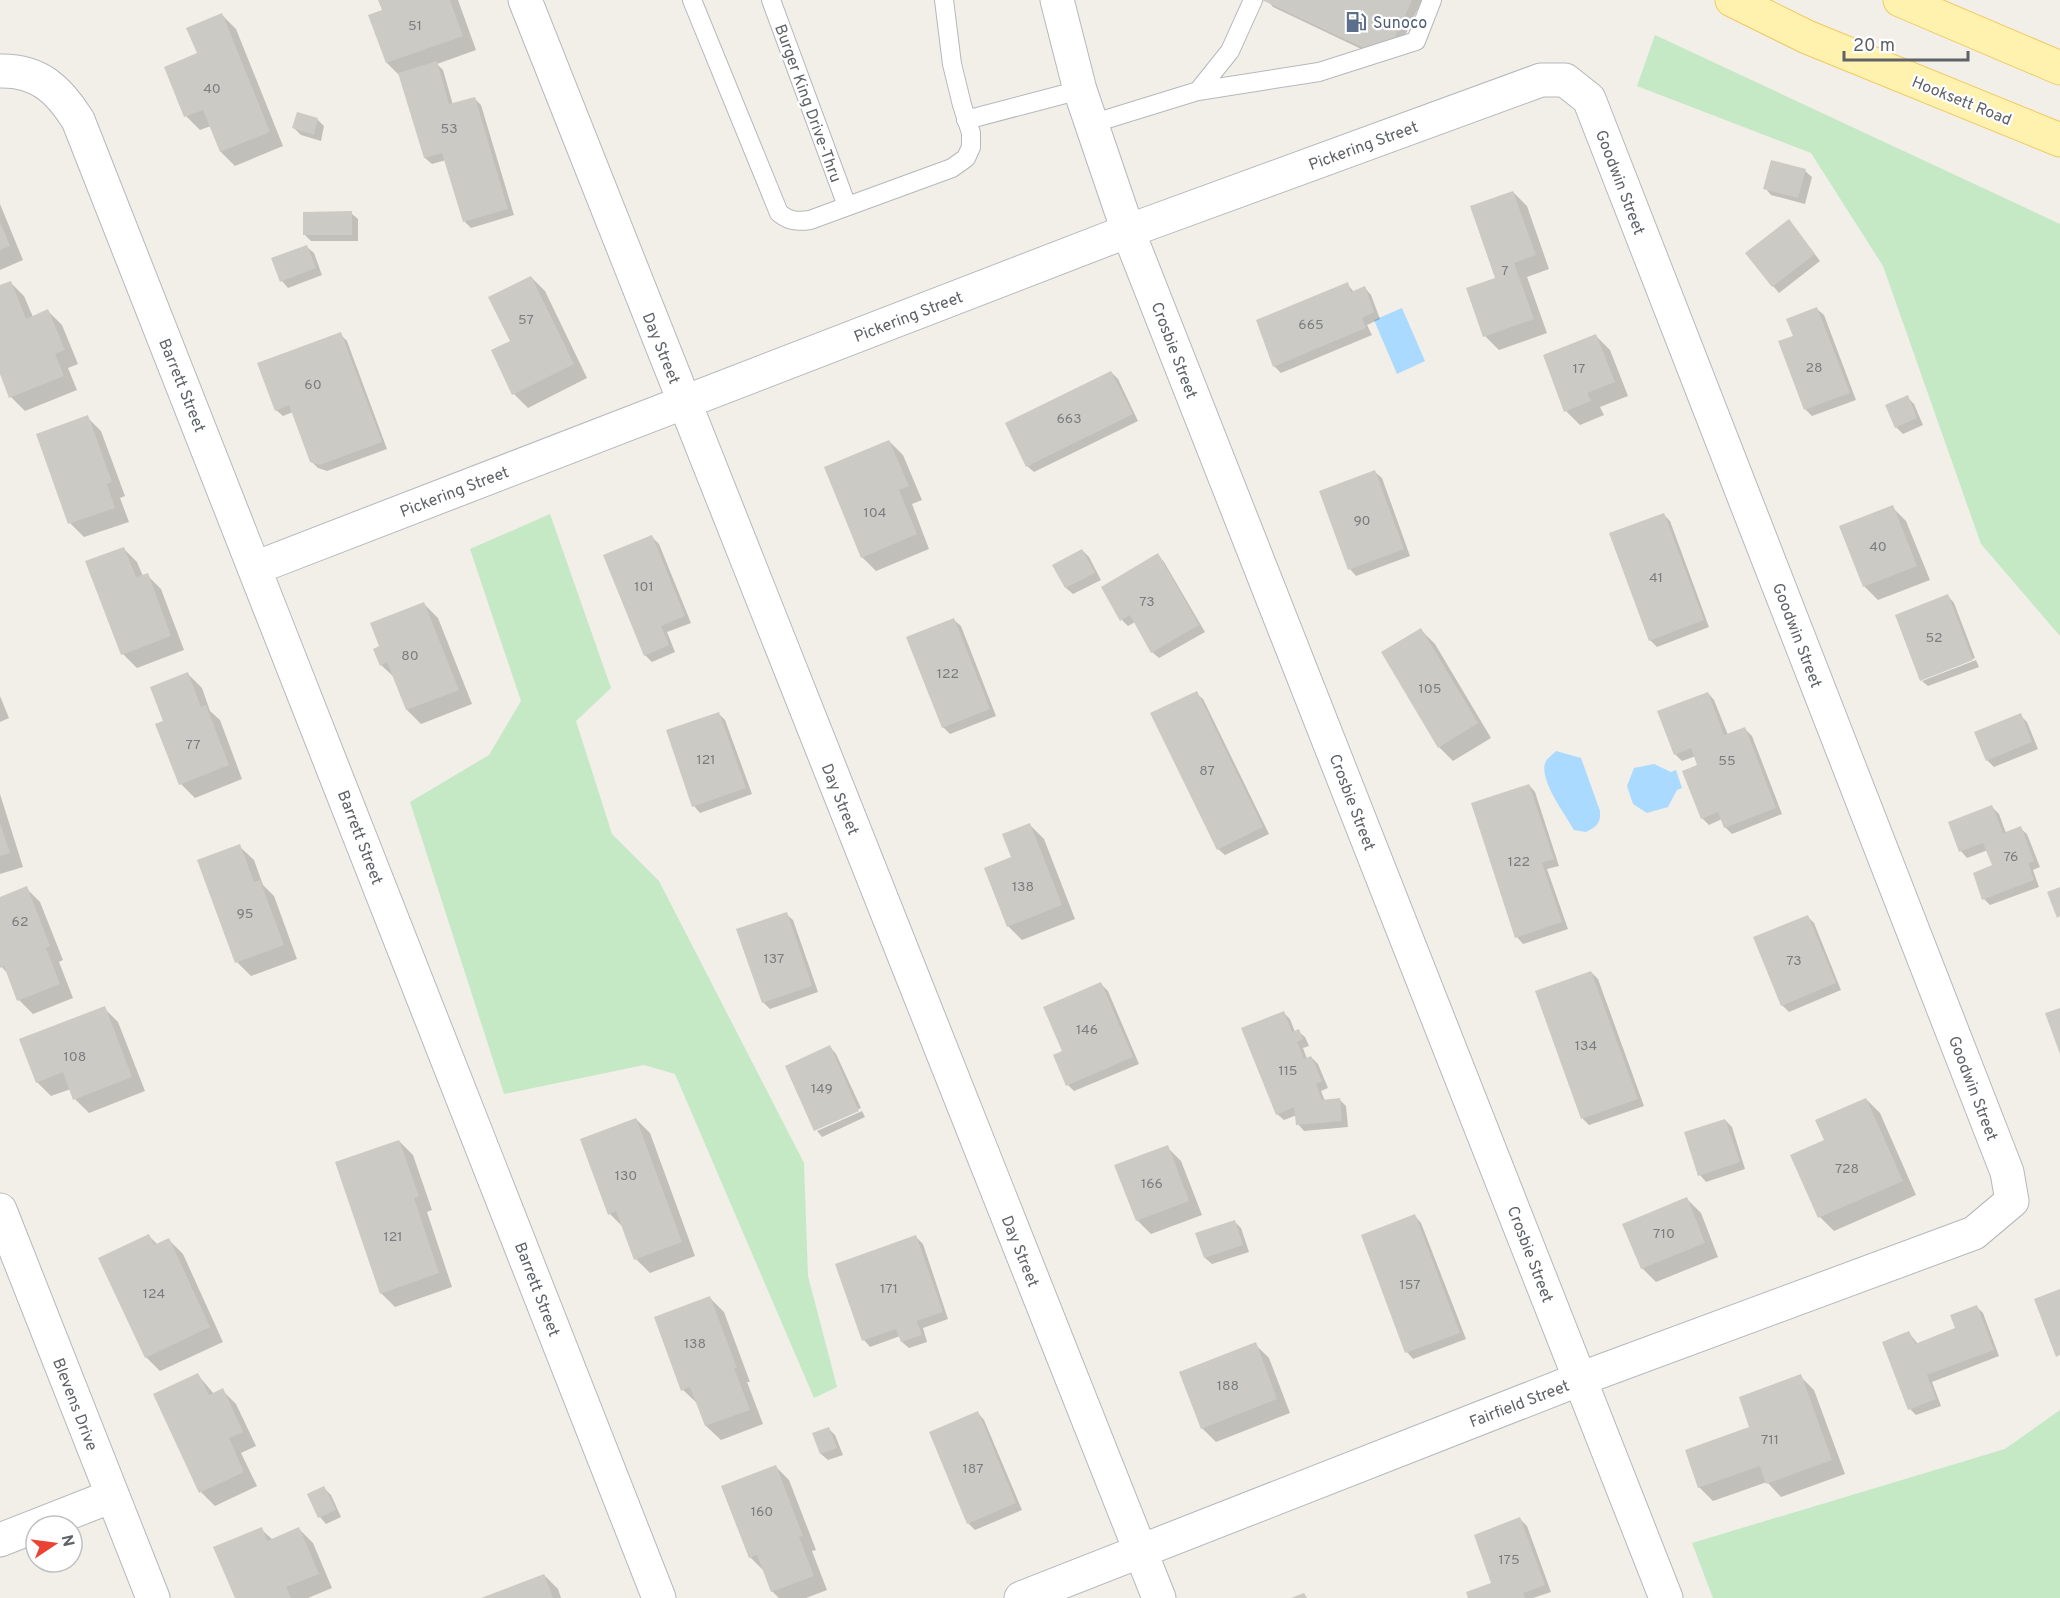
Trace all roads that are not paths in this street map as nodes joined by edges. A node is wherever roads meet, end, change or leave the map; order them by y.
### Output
1 (525, 0) edge
2 (692, 0) edge
3 (771, 0) edge
4 (944, 0) edge
5 (1057, 0) edge
6 (1253, 0) edge
7 (1432, 0) edge
8 (1732, 0) edge
9 (1900, 0) edge
10 (2060, 68) edge
11 (0, 72) edge
12 (1565, 80) joint
13 (1080, 90) junction
14 (1198, 91) junction
15 (966, 120) junction
16 (1091, 124) junction
17 (2060, 140) edge
18 (847, 206) junction
19 (1128, 231) junction
20 (684, 403) junction
21 (255, 568) junction
22 (2012, 1201) joint
23 (0, 1210) edge
24 (1580, 1379) junction
25 (112, 1496) junction
26 (0, 1540) edge
27 (1141, 1551) junction
28 (153, 1598) edge
29 (659, 1598) edge
30 (1021, 1598) edge
31 (1159, 1598) edge
32 (1666, 1598) edge

1 - 20 street, Day Street
2 - 18 lane
3 - 18 lane, Burger King Drive-Thru
4 - 15 lane
5 - 13 street, Crosbie Street
6 - 14 lane
7 - 14 lane
8 - 17 main road, Hooksett Road
9 - 10 main road
11 - 21 street, Barrett Street
12 - 19 street, Pickering Street
12 - 22 street, Goodwin Street
13 - 15 lane
13 - 16 street, Crosbie Street
14 - 16 lane
15 - 18 lane
16 - 19 street, Crosbie Street
19 - 20 street, Pickering Street
19 - 24 street, Crosbie Street
20 - 21 street, Pickering Street
20 - 27 street, Day Street
21 - 29 street, Barrett Street
22 - 24 street, Fairfield Street
23 - 25 street, Blevens Drive
24 - 27 street, Fairfield Street
24 - 32 street, Crosbie Street
25 - 26 street
25 - 28 street, Blevens Drive
27 - 30 street, Fairfield Street
27 - 31 street, Day Street

